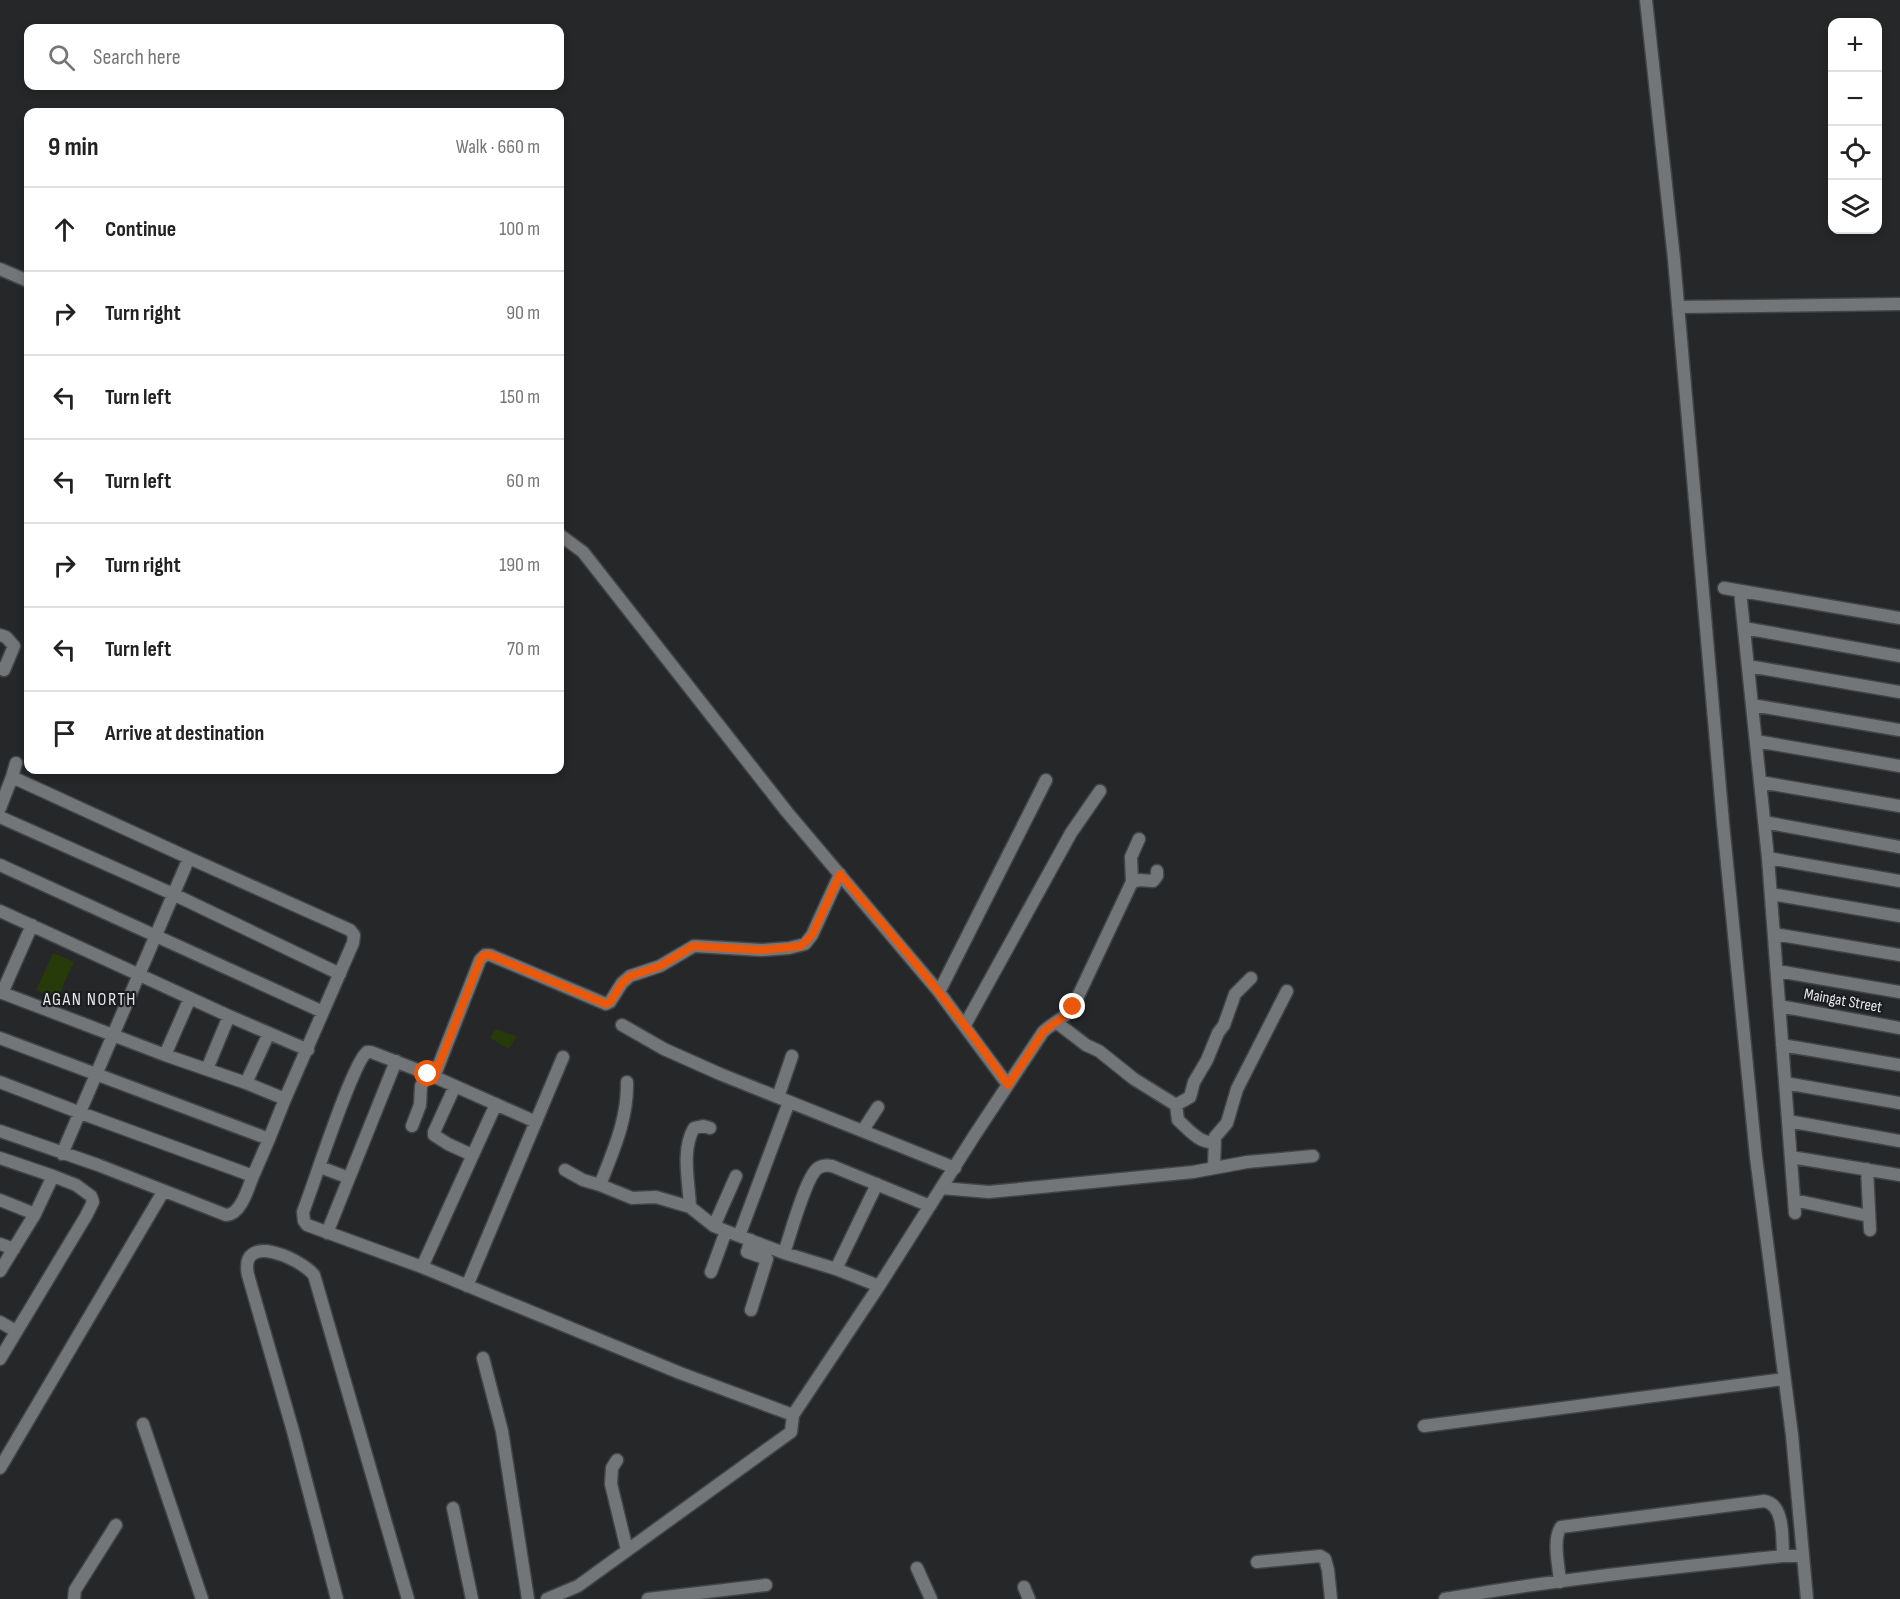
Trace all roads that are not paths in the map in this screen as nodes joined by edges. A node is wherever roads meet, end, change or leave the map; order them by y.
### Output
1 (1646, 0) edge
2 (0, 269) edge
3 (24, 279) edge
4 (1900, 304) edge
5 (1679, 307) junction
6 (564, 538) edge
7 (1724, 588) dead end
8 (1740, 591) junction
9 (1900, 618) edge
10 (1744, 628) junction
11 (0, 635) edge
12 (1900, 656) edge
13 (1748, 666) junction
14 (0, 668) edge
15 (1900, 692) edge
16 (1752, 705) junction
17 (1900, 730) edge
18 (1756, 741) junction
19 (16, 763) dead end
20 (1900, 766) edge
21 (12, 777) junction
22 (1046, 780) dead end
23 (1760, 782) junction
24 (1100, 791) dead end
25 (1900, 806) edge
26 (0, 808) edge
27 (0, 817) edge
28 (1764, 822) junction
29 (1139, 839) dead end
30 (1900, 847) edge
31 (189, 858) junction
32 (1768, 858) junction
33 (0, 865) edge
34 (1157, 871) dead end
35 (840, 874) junction
36 (1900, 881) edge
37 (1132, 882) junction
38 (173, 894) junction
39 (1771, 894) junction
40 (0, 911) edge
41 (1900, 916) edge
42 (32, 925) junction
43 (1774, 934) junction
44 (157, 935) junction
45 (1900, 955) edge
46 (1777, 971) junction
47 (340, 974) junction
48 (140, 975) junction
49 (1251, 978) dead end
50 (939, 992) junction
51 (1287, 992) dead end
52 (1900, 992) edge
53 (1, 993) edge
54 (190, 998) junction
55 (1779, 1006) junction
56 (323, 1012) junction
57 (229, 1016) junction
58 (1056, 1022) junction
59 (622, 1025) dead end
60 (965, 1025) junction
61 (1900, 1028) edge
62 (269, 1033) junction
63 (113, 1034) junction
64 (0, 1038) edge
65 (1782, 1046) junction
66 (308, 1050) junction
67 (165, 1054) junction
68 (792, 1056) dead end
69 (563, 1057) dead end
70 (396, 1061) junction
71 (1900, 1065) edge
72 (207, 1069) junction
73 (96, 1074) junction
74 (431, 1075) junction
75 (0, 1082) edge
76 (627, 1082) dead end
77 (246, 1083) junction
78 (1785, 1083) junction
79 (1008, 1085) junction
80 (455, 1086) junction
81 (285, 1099) junction
82 (783, 1099) junction
83 (1900, 1103) edge
84 (496, 1104) junction
85 (1176, 1104) junction
86 (878, 1107) dead end
87 (78, 1113) junction
88 (1788, 1121) junction
89 (536, 1122) junction
90 (412, 1126) dead end
91 (710, 1128) dead end
92 (863, 1130) junction
93 (0, 1131) edge
94 (270, 1139) junction
95 (1900, 1141) edge
96 (1214, 1142) junction
97 (62, 1154) junction
98 (472, 1155) junction
99 (1313, 1156) dead end
100 (1791, 1157) junction
101 (0, 1158) edge
102 (320, 1167) junction
103 (1214, 1167) junction
104 (955, 1168) junction
105 (1867, 1169) junction
106 (565, 1170) dead end
107 (1900, 1175) edge
108 (53, 1176) junction
109 (253, 1176) junction
110 (736, 1176) dead end
111 (349, 1178) junction
112 (877, 1184) junction
113 (600, 1185) junction
114 (941, 1188) junction
115 (163, 1192) junction
116 (0, 1200) edge
117 (930, 1206) junction
118 (690, 1207) junction
119 (35, 1214) junction
120 (1869, 1216) junction
121 (714, 1226) junction
122 (1870, 1230) dead end
123 (726, 1231) junction
124 (327, 1233) junction
125 (745, 1238) junction
126 (0, 1244) edge
127 (14, 1249) junction
128 (784, 1253) junction
129 (423, 1267) junction
130 (836, 1269) junction
131 (0, 1271) edge
132 (711, 1272) dead end
133 (467, 1286) junction
134 (879, 1286) junction
135 (751, 1310) dead end
136 (0, 1322) edge
137 (16, 1331) junction
138 (483, 1358) dead end
139 (0, 1359) edge
140 (1784, 1379) junction
141 (793, 1415) junction
142 (143, 1424) dead end
143 (1424, 1426) dead end
144 (618, 1460) dead end
145 (0, 1468) edge
146 (453, 1508) dead end
147 (116, 1525) dead end
148 (627, 1550) junction
149 (1783, 1556) junction
150 (1803, 1556) junction
151 (1257, 1562) dead end
152 (917, 1568) dead end
153 (1560, 1582) junction
154 (766, 1585) dead end
155 (578, 1586) junction
156 (1024, 1587) dead end
157 (74, 1599) edge
158 (202, 1599) edge
159 (337, 1599) edge
160 (408, 1599) edge
161 (472, 1599) edge
162 (528, 1599) edge
163 (548, 1599) edge
164 (581, 1599) edge
165 (648, 1599) edge
166 (931, 1599) edge
167 (1029, 1599) edge
168 (1331, 1599) edge
169 (1444, 1599) edge
170 (1807, 1599) edge

1 - 5 street
2 - 3 street
4 - 5 street
5 - 140 street
6 - 35 street
7 - 8 street
8 - 9 street
8 - 10 street
10 - 12 street
10 - 13 street
11 - 14 street
13 - 15 street
13 - 16 street
16 - 17 street
16 - 18 street
18 - 20 street
18 - 23 street
19 - 21 street
21 - 26 street
21 - 31 street
22 - 50 street
23 - 25 street
23 - 28 street
24 - 60 street
27 - 38 street
28 - 30 street
28 - 32 street
29 - 37 street
31 - 38 street
31 - 47 street
32 - 36 street
32 - 39 street
33 - 44 street
34 - 37 street
35 - 50 street
35 - 74 street
37 - 58 street
38 - 44 street
38 - 47 street
39 - 41 street
39 - 43 street
40 - 42 street
42 - 48 street
42 - 53 street
43 - 45 street
43 - 46 street
44 - 48 street
44 - 56 street
46 - 52 street
46 - 55 street
47 - 56 street
48 - 54 street
48 - 63 street
49 - 85 street
50 - 60 street
51 - 96 street
53 - 63 street
54 - 57 street
54 - 67 street
55 - 61 street, Maingat Street
55 - 65 street
56 - 66 street
57 - 62 street
57 - 72 street
58 - 79 street
58 - 85 street
59 - 82 street
60 - 79 street
62 - 66 street
62 - 77 street
63 - 67 street
63 - 73 street
64 - 73 street
65 - 71 street
65 - 78 street
66 - 81 street
67 - 72 street
68 - 82 street
69 - 89 street
70 - 74 street
70 - 102 street
70 - 111 street
72 - 77 street
73 - 87 street
73 - 94 street
74 - 80 street
74 - 90 street
75 - 87 street
76 - 113 street
77 - 81 street
78 - 83 street
78 - 88 street
79 - 104 street
80 - 84 street
80 - 98 street
81 - 94 street
82 - 92 street
82 - 125 street
84 - 89 street
84 - 98 street
85 - 96 street
86 - 92 street
87 - 97 street
87 - 109 street
88 - 95 street
88 - 100 street
89 - 133 street
91 - 118 street
92 - 104 street
93 - 97 street
94 - 109 street
96 - 103 street
97 - 115 street
98 - 129 street
99 - 103 street
100 - 105 street
100 - 120 street
101 - 108 street
102 - 111 street
102 - 124 street
103 - 114 street
104 - 114 street
105 - 107 street
105 - 120 street
106 - 113 street
108 - 119 street
108 - 137 street
109 - 115 street
110 - 121 street
111 - 124 street
112 - 117 street
112 - 128 street
112 - 130 street
113 - 118 street
114 - 117 street
115 - 145 street
116 - 119 street
117 - 134 street
118 - 121 street
119 - 127 street
120 - 122 street
121 - 123 street
123 - 125 street
123 - 132 street
124 - 129 street
125 - 128 street
125 - 135 street
126 - 127 street
127 - 131 street
128 - 130 street
129 - 133 street
130 - 134 street
133 - 141 street
134 - 141 street
136 - 137 street
137 - 139 street
138 - 162 street
140 - 143 street
140 - 150 street
141 - 148 street
142 - 158 street
144 - 148 street
146 - 161 street
147 - 157 street
148 - 155 street
149 - 150 street
149 - 153 street
149 - 153 street
150 - 170 street
151 - 168 street
152 - 166 street
153 - 169 street
154 - 165 street
155 - 163 street
155 - 164 street
156 - 167 street
159 - 160 street

